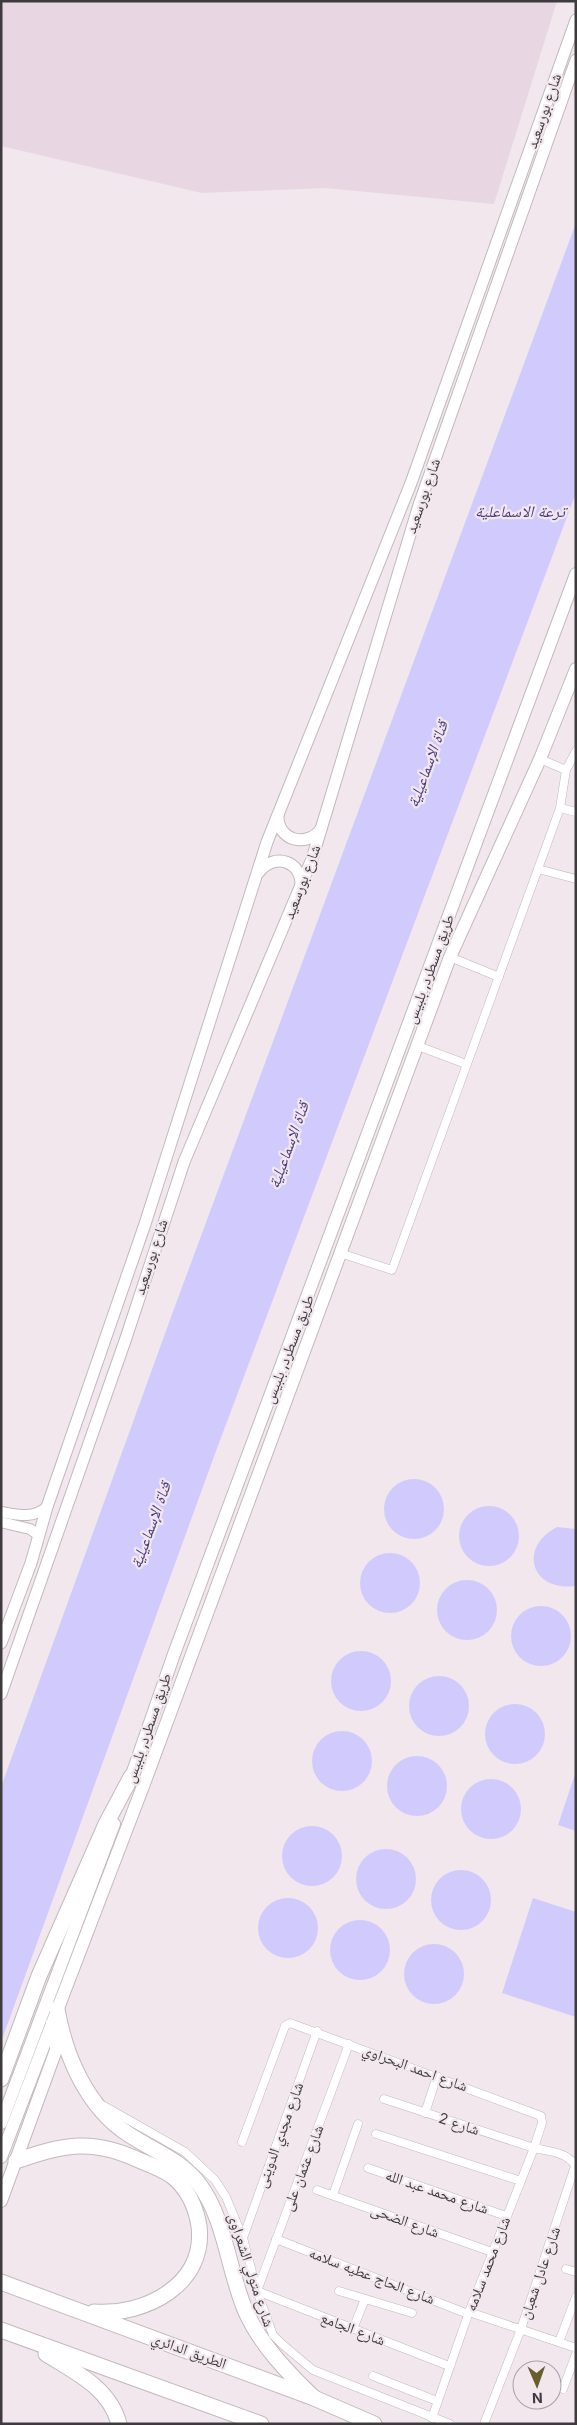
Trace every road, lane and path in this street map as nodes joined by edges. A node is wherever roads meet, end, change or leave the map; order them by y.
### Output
1 (576, 20) edge
2 (576, 60) edge
3 (576, 574) edge
4 (576, 610) edge
5 (560, 616) junction
6 (576, 669) edge
7 (576, 751) edge
8 (540, 759) junction
9 (566, 770) junction
10 (560, 808) junction
11 (576, 812) edge
12 (278, 813) junction
13 (321, 829) junction
14 (538, 869) junction
15 (258, 872) junction
16 (576, 879) edge
17 (301, 889) junction
18 (450, 957) junction
19 (499, 977) junction
20 (418, 1046) junction
21 (466, 1064) junction
22 (340, 1253) junction
23 (47, 1507) junction
24 (1, 1512) edge
25 (2, 1525) edge
26 (39, 1535) junction
27 (1, 1643) edge
28 (1, 1694) edge
29 (131, 1777) junction
30 (54, 2016) junction
31 (317, 2031) junction
32 (349, 2044) junction
33 (3, 2076) edge
34 (437, 2076) junction
35 (384, 2099) dead end
36 (97, 2104) junction
37 (537, 2112) joint
38 (425, 2113) junction
39 (1, 2123) edge
40 (358, 2124) dead end
41 (376, 2134) dead end
42 (242, 2142) dead end
43 (534, 2148) junction
44 (8, 2159) edge
45 (368, 2168) dead end
46 (521, 2181) junction
47 (317, 2190) dead end
48 (333, 2195) junction
49 (1, 2201) edge
50 (506, 2216) junction
51 (243, 2238) junction
52 (276, 2239) junction
53 (492, 2252) junction
54 (566, 2269) dead end
55 (576, 2272) edge
56 (1, 2282) edge
57 (257, 2291) junction
58 (339, 2291) dead end
59 (576, 2297) edge
60 (365, 2299) junction
61 (77, 2309) junction
62 (412, 2313) dead end
63 (469, 2313) junction
64 (353, 2329) junction
65 (521, 2329) junction
66 (1, 2330) edge
67 (26, 2341) junction
68 (559, 2342) junction
69 (576, 2348) edge
70 (576, 2354) edge
71 (449, 2366) junction
72 (373, 2376) dead end
73 (562, 2389) dead end
74 (314, 2398) junction
75 (437, 2401) junction
76 (432, 2418) junction
77 (119, 2424) edge
78 (261, 2424) edge
79 (374, 2424) edge
80 (450, 2424) edge
81 (484, 2424) edge

1 - 12 main road, شارع بورسعيد
2 - 13 main road, شارع بورسعيد
3 - 5 main road, طريق مسطرد, بلبيس
4 - 5 main road
5 - 29 main road, طريق مسطرد, بلبيس
6 - 8 main road, طريق مسطرد, بلبيس
7 - 9 street
8 - 9 street
8 - 18 main road, طريق مسطرد, بلبيس
9 - 10 street
10 - 11 street
10 - 14 street
12 - 13 main road
12 - 15 main road, شارع بورسعيد
13 - 17 main road, شارع بورسعيد
14 - 16 street
14 - 19 street
15 - 17 main road
15 - 23 main road, شارع بورسعيد
17 - 28 main road, شارع بورسعيد
18 - 19 street
18 - 20 main road, طريق مسطرد, بلبيس
19 - 21 street
20 - 21 street
20 - 22 main road, طريق مسطرد, بلبيس
21 - 22 street
22 - 30 main road, طريق مسطرد, بلبيس
23 - 24 street
23 - 26 main road, شارع بورسعيد
25 - 26 street
26 - 27 main road, شارع بورسعيد
29 - 33 highway
29 - 39 main road, طريق مسطرد, بلبيس
30 - 36 highway
30 - 44 main road
31 - 32 street, شارع احمد البحراوي
31 - 42 street, شارع احمد البحراوي
31 - 51 street, شارع مجدي الدوينى
32 - 34 street, شارع احمد البحراوي
32 - 52 street, شارع عثمان على
34 - 37 street, شارع احمد البحراوي
34 - 38 street
35 - 38 street, شارع 2
36 - 51 street, شارع متولي الشعراوى
36 - 74 highway
37 - 43 street, شارع محمد سلامه
38 - 43 street, شارع 2
40 - 48 street
41 - 46 street
43 - 46 street, شارع محمد سلامه
43 - 65 street, شارع عادل شعبان
44 - 49 main road
44 - 61 highway
45 - 50 street, شارع محمد عبد الله
46 - 50 street, شارع محمد سلامه
47 - 48 street, شارع الضحى
48 - 53 street, شارع الضحى
50 - 53 street, شارع محمد سلامه
51 - 57 street, شارع متولي الشعراوى
52 - 57 street, شارع عثمان على
52 - 63 street, شارع الحاج عطيه سلامه
53 - 63 street, شارع محمد سلامه
54 - 55 street
56 - 61 highway, الطريق الدائري
57 - 64 street, شارع الجامع
57 - 76 street, شارع متولي الشعراوى
58 - 60 street
59 - 68 street
60 - 62 street
60 - 64 street
61 - 74 highway, الطريق الدائري
63 - 65 street, شارع الحاج عطيه سلامه
63 - 71 street, شارع محمد سلامه
64 - 71 street, شارع الجامع
65 - 68 street, شارع الحاج عطيه سلامه
65 - 81 street, شارع عادل شعبان
66 - 67 highway
67 - 77 highway
67 - 78 highway
68 - 69 street, شارع الحاج عطيه سلامه
70 - 73 street
71 - 75 street, شارع محمد سلامه
72 - 75 street
74 - 79 highway, الطريق الدائري
75 - 76 street, شارع محمد سلامه
76 - 80 street, شارع متولي الشعراوى

